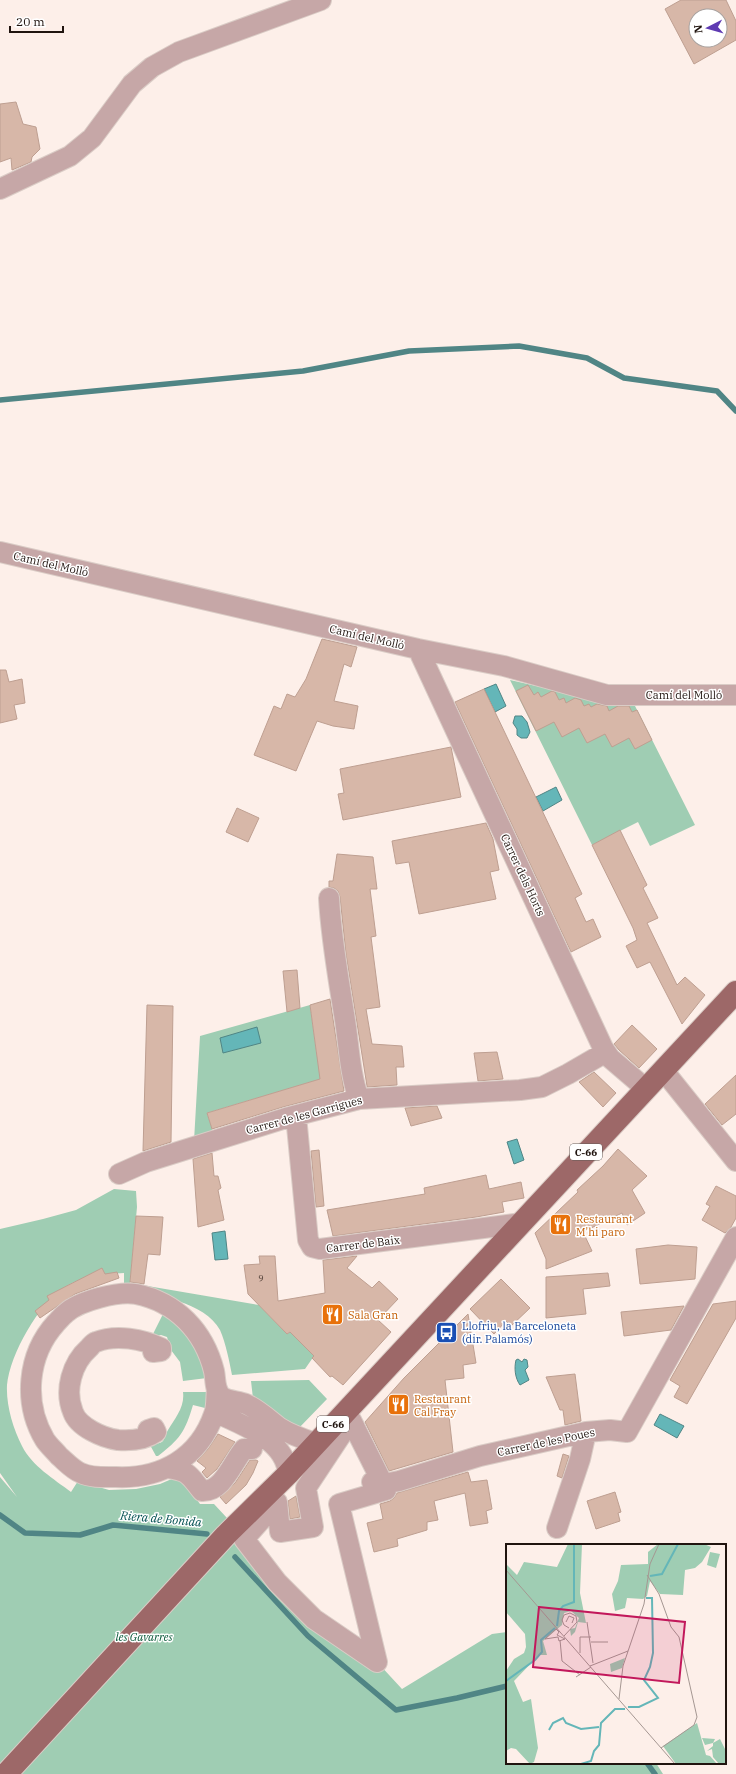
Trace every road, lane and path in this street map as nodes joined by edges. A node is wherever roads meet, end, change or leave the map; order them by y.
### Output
1 (321, 0) edge
2 (0, 189) edge
3 (0, 552) edge
4 (418, 649) junction
5 (736, 695) edge
6 (329, 898) dead end
7 (736, 992) edge
8 (606, 1052) junction
9 (662, 1070) junction
10 (645, 1088) junction
11 (359, 1099) junction
12 (296, 1116) junction
13 (736, 1161) edge
14 (119, 1174) dead end
15 (522, 1223) junction
16 (736, 1237) edge
17 (153, 1352) dead end
18 (217, 1390) junction
19 (215, 1412) junction
20 (346, 1417) junction
21 (148, 1430) dead end
22 (586, 1432) junction
23 (315, 1443) junction
24 (252, 1449) dead end
25 (168, 1468) junction
26 (288, 1474) junction
27 (383, 1484) junction
28 (557, 1528) dead end
29 (6, 1774) edge

1 - 2 street
3 - 4 street, Camí del Molló
4 - 5 street, Camí del Molló
4 - 8 street, Carrer dels Horts
6 - 11 street
7 - 9 main road, C-66
8 - 10 street, Carrer dels Horts
8 - 11 street, Carrer de les Garrigues
9 - 10 main road, C-66
9 - 13 street
10 - 15 main road, C-66
11 - 12 street, Carrer de les Garrigues
12 - 14 street, Carrer de les Garrigues
12 - 15 street, Carrer de Baix
15 - 20 main road, C-66
16 - 22 street, Carrer de les Poues
17 - 21 street
18 - 19 street
18 - 23 street
18 - 25 street
19 - 25 street
19 - 26 street
20 - 23 main road, C-66
20 - 27 street
20 - 27 street
22 - 27 street, Carrer de les Poues
22 - 28 street
23 - 26 main road, C-66
24 - 25 street
26 - 29 main road, C-66

